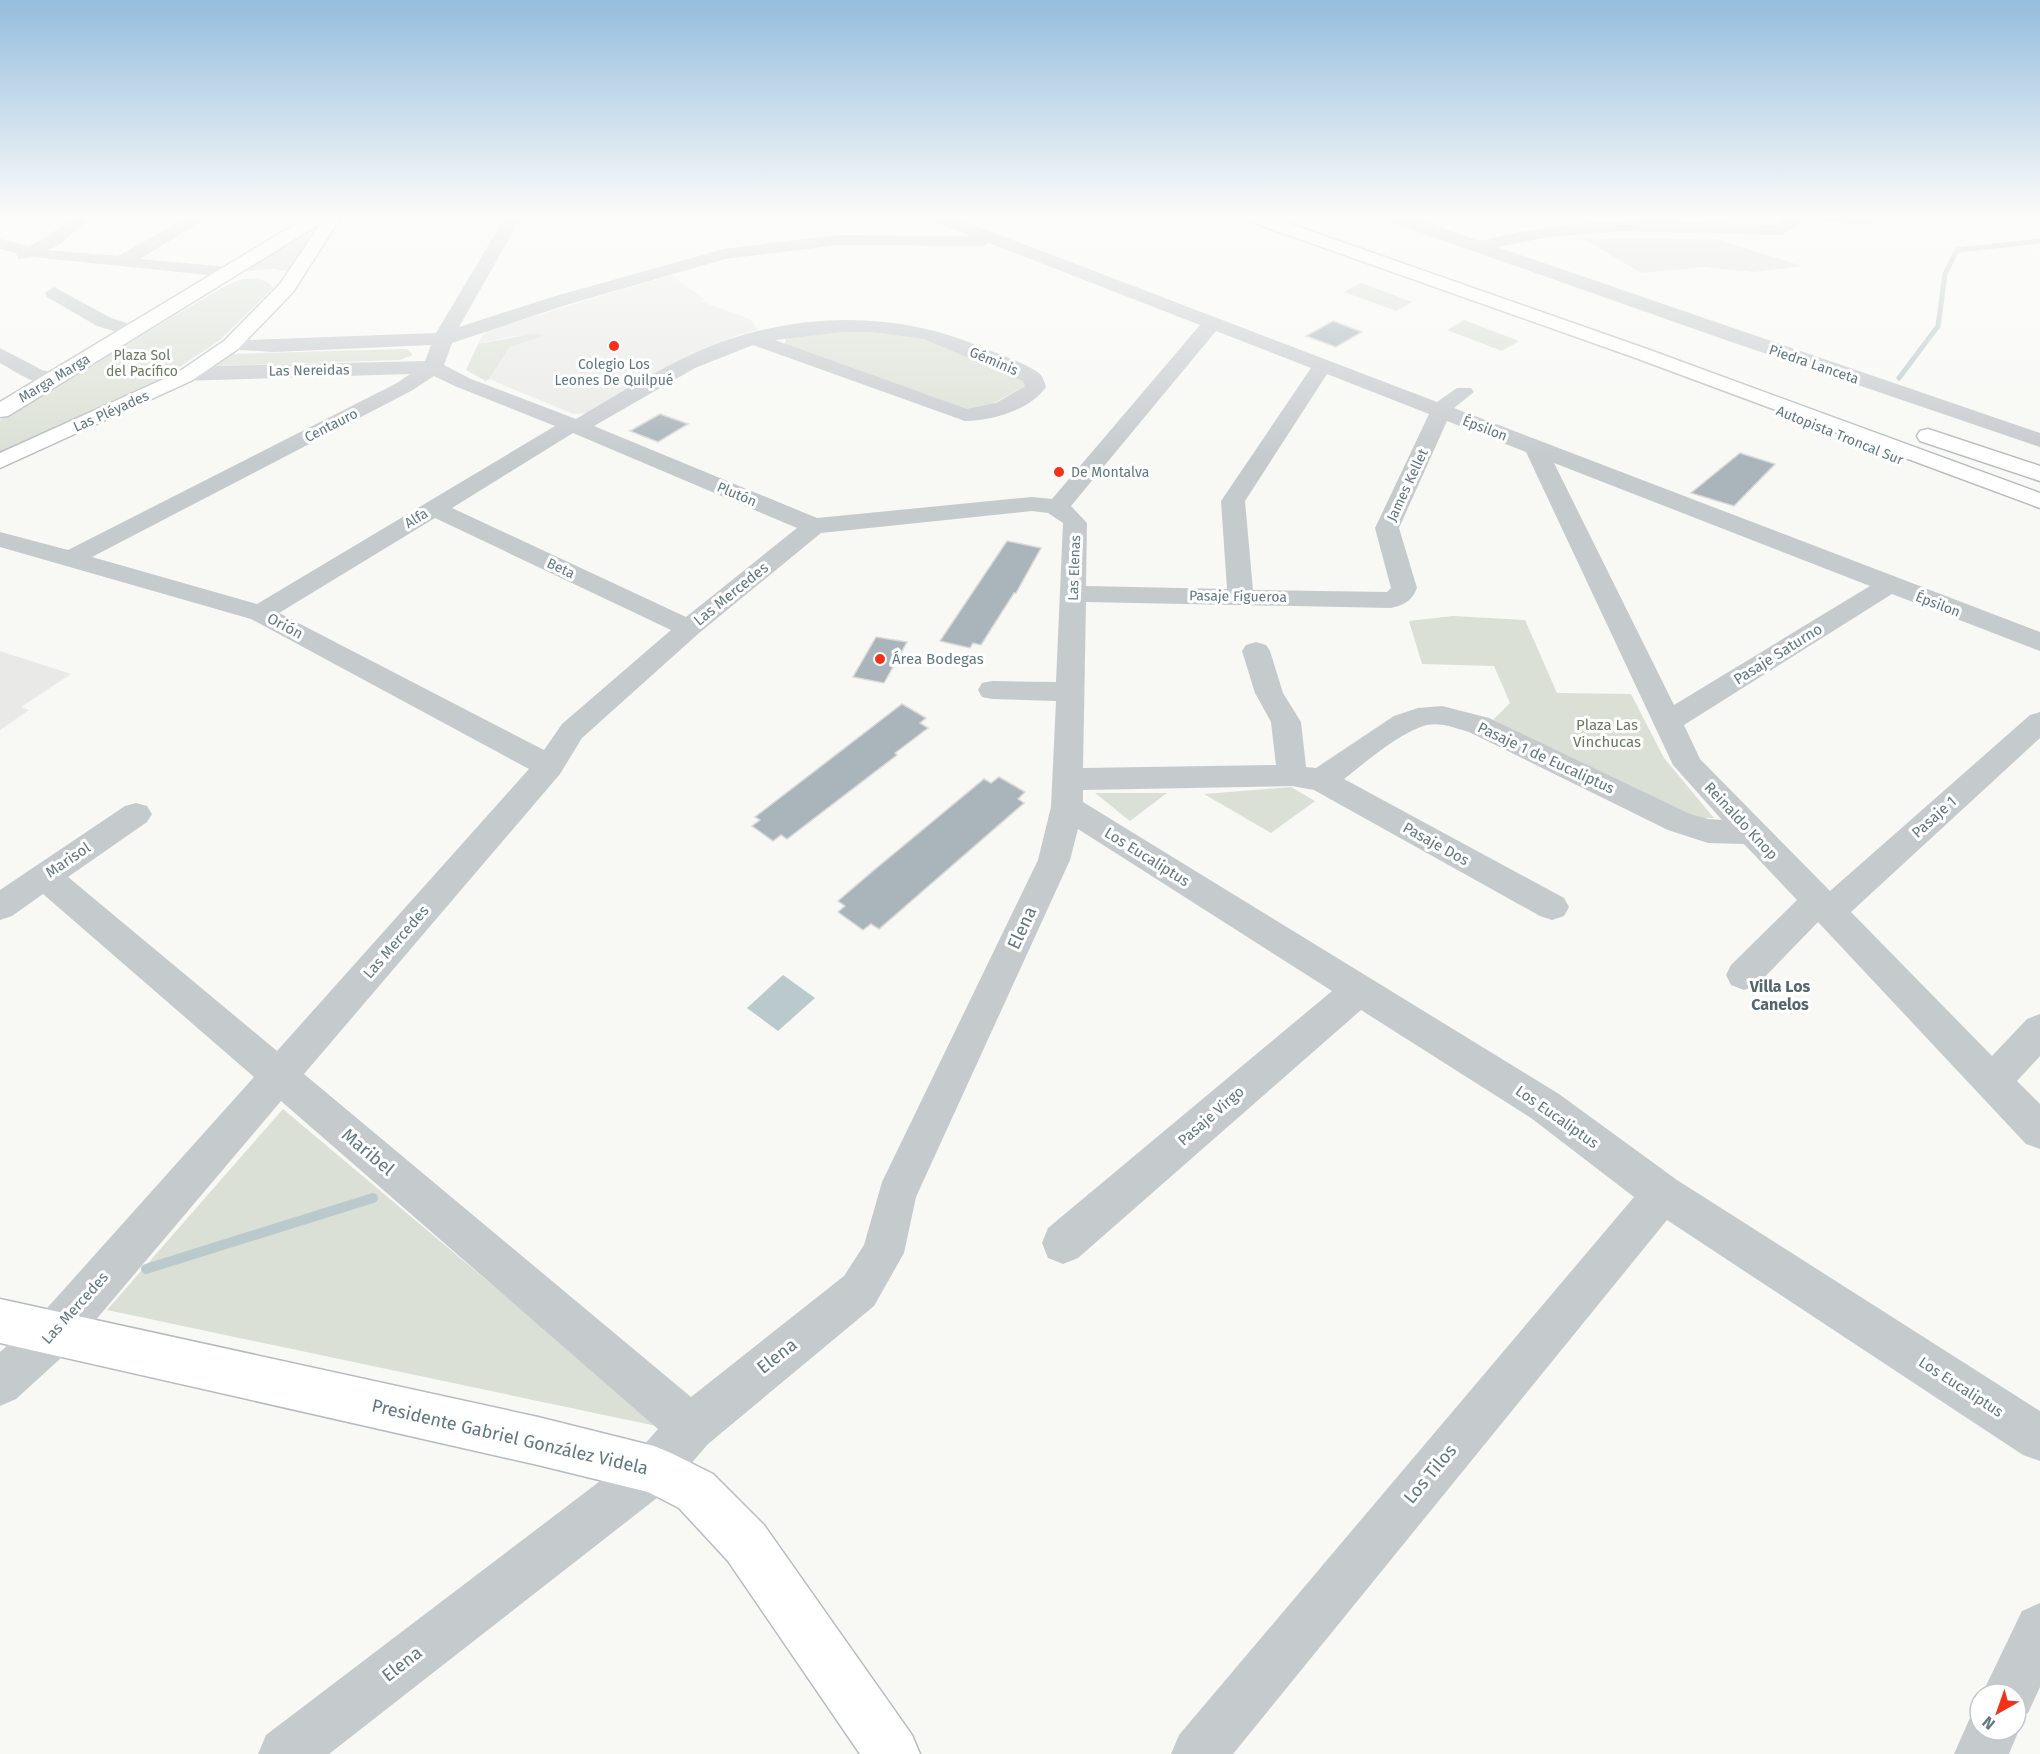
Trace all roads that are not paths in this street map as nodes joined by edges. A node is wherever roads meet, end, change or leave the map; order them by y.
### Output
1 (60, 296) edge
2 (191, 296) edge
3 (279, 296) edge
4 (467, 296) edge
5 (577, 296) edge
6 (1147, 296) edge
7 (1177, 296) edge
8 (1490, 296) edge
9 (1507, 296) edge
10 (1620, 296) edge
11 (1163, 302) junction
12 (1213, 322) junction
13 (133, 331) junction
14 (442, 339) junction
15 (755, 339) junction
16 (231, 345) junction
17 (1649, 349) junction
18 (0, 354) edge
19 (1323, 365) junction
20 (433, 367) junction
21 (184, 377) junction
22 (54, 379) junction
23 (1464, 392) dead end
24 (0, 411) edge
25 (1441, 411) junction
26 (1882, 420) dead end
27 (575, 426) junction
28 (1904, 428) dead end
29 (2040, 440) edge
30 (1535, 447) junction
31 (0, 461) edge
32 (2040, 474) edge
33 (2040, 481) edge
34 (2040, 501) edge
35 (1058, 507) junction
36 (433, 508) junction
37 (2040, 516) edge
38 (814, 526) junction
39 (0, 539) edge
40 (72, 558) junction
41 (1889, 585) junction
42 (1074, 594) junction
43 (1401, 595) joint
44 (1241, 596) junction
45 (260, 612) junction
46 (688, 628) junction
47 (2040, 642) edge
48 (1256, 651) dead end
49 (992, 690) dead end
50 (1069, 692) junction
51 (2040, 722) edge
52 (1666, 723) junction
53 (549, 766) junction
54 (1306, 778) junction
55 (1066, 793) junction
56 (136, 814) dead end
57 (1751, 831) junction
58 (44, 876) junction
59 (0, 907) edge
60 (1552, 907) dead end
61 (1822, 907) junction
62 (1744, 975) dead end
63 (1359, 990) junction
64 (2040, 1030) edge
65 (279, 1076) junction
66 (1992, 1082) junction
67 (2040, 1131) edge
68 (1663, 1194) junction
69 (1064, 1243) dead end
70 (0, 1321) edge
71 (56, 1332) junction
72 (0, 1383) edge
73 (691, 1428) junction
74 (2040, 1438) edge
75 (654, 1470) junction
76 (2040, 1629) edge
77 (2015, 1682) edge
78 (285, 1754) edge
79 (893, 1754) edge
80 (1198, 1754) edge

1 - 13 street
2 - 13 main road, Marga Marga
3 - 16 main road, Las Pléyades
4 - 14 street
5 - 14 street, Las Nereidas
6 - 11 street, Épsilon
7 - 11 street
8 - 17 main road, Autopista Troncal Sur
9 - 17 main road, Autopista Troncal Sur
10 - 29 street, Piedra Lanceta
11 - 12 street, Épsilon
12 - 19 street, Épsilon
12 - 35 street
13 - 22 main road, Marga Marga
14 - 16 street, Las Nereidas
14 - 20 street
15 - 15 street, Géminis
15 - 27 street, Alfa
16 - 21 main road, Las Pléyades
17 - 26 main road, Autopista Troncal Sur
17 - 33 main road, Autopista Troncal Sur
17 - 34 main road, Autopista Troncal Sur
17 - 37 main road, Autopista Troncal Sur
18 - 22 street
19 - 25 street, Épsilon
19 - 44 street
20 - 21 street, Las Nereidas
20 - 27 street, Plutón
20 - 40 street, Centauro
21 - 31 main road, Las Pléyades
22 - 24 main road, Marga Marga
23 - 25 street
25 - 30 street, Épsilon
25 - 43 street, James Kellet
27 - 36 street, Alfa
27 - 38 street, Plutón
28 - 32 main road, Autopista Troncal Sur
30 - 41 street, Épsilon
30 - 52 street, Reinaldo Knop
35 - 38 street, Plutón
35 - 42 street, Las Elenas
36 - 45 street, Alfa
36 - 46 street, Beta
38 - 46 street, Las Mercedes
39 - 40 street, Orión
40 - 45 street, Orión
41 - 47 street, Épsilon
41 - 52 street, Pasaje Saturno
42 - 44 street, Pasaje Figueroa
42 - 50 street, Las Elenas
43 - 44 street, Pasaje Figueroa
45 - 53 street, Orión
46 - 53 street, Las Mercedes
48 - 54 street
49 - 50 street
50 - 55 street, Las Elenas
51 - 61 street, Pasaje 1
52 - 57 street, Reinaldo Knop
53 - 65 street, Las Mercedes
54 - 55 street
54 - 57 street, Pasaje 1 de Eucaliptus
54 - 60 street, Pasaje Dos
55 - 63 street, Los Eucaliptus
55 - 73 street, Elena
56 - 58 street, Marisol
57 - 61 street, Reinaldo Knop
58 - 59 street, Marisol
58 - 65 street, Maribel
61 - 62 street, Pasaje 1
61 - 66 street, Reinaldo Knop
63 - 68 street, Los Eucaliptus
63 - 69 street, Pasaje Virgo
64 - 66 street
65 - 71 street, Las Mercedes
65 - 73 street, Maribel
66 - 67 street, Reinaldo Knop
68 - 74 street, Los Eucaliptus
68 - 80 street, Los Tilos
70 - 71 main road, Presidente Gabriel González Videla
71 - 72 street, Las Mercedes
71 - 75 main road, Presidente Gabriel González Videla
73 - 75 street, Elena
75 - 78 street, Elena
75 - 79 main road, Presidente Gabriel González Videla
76 - 77 street

